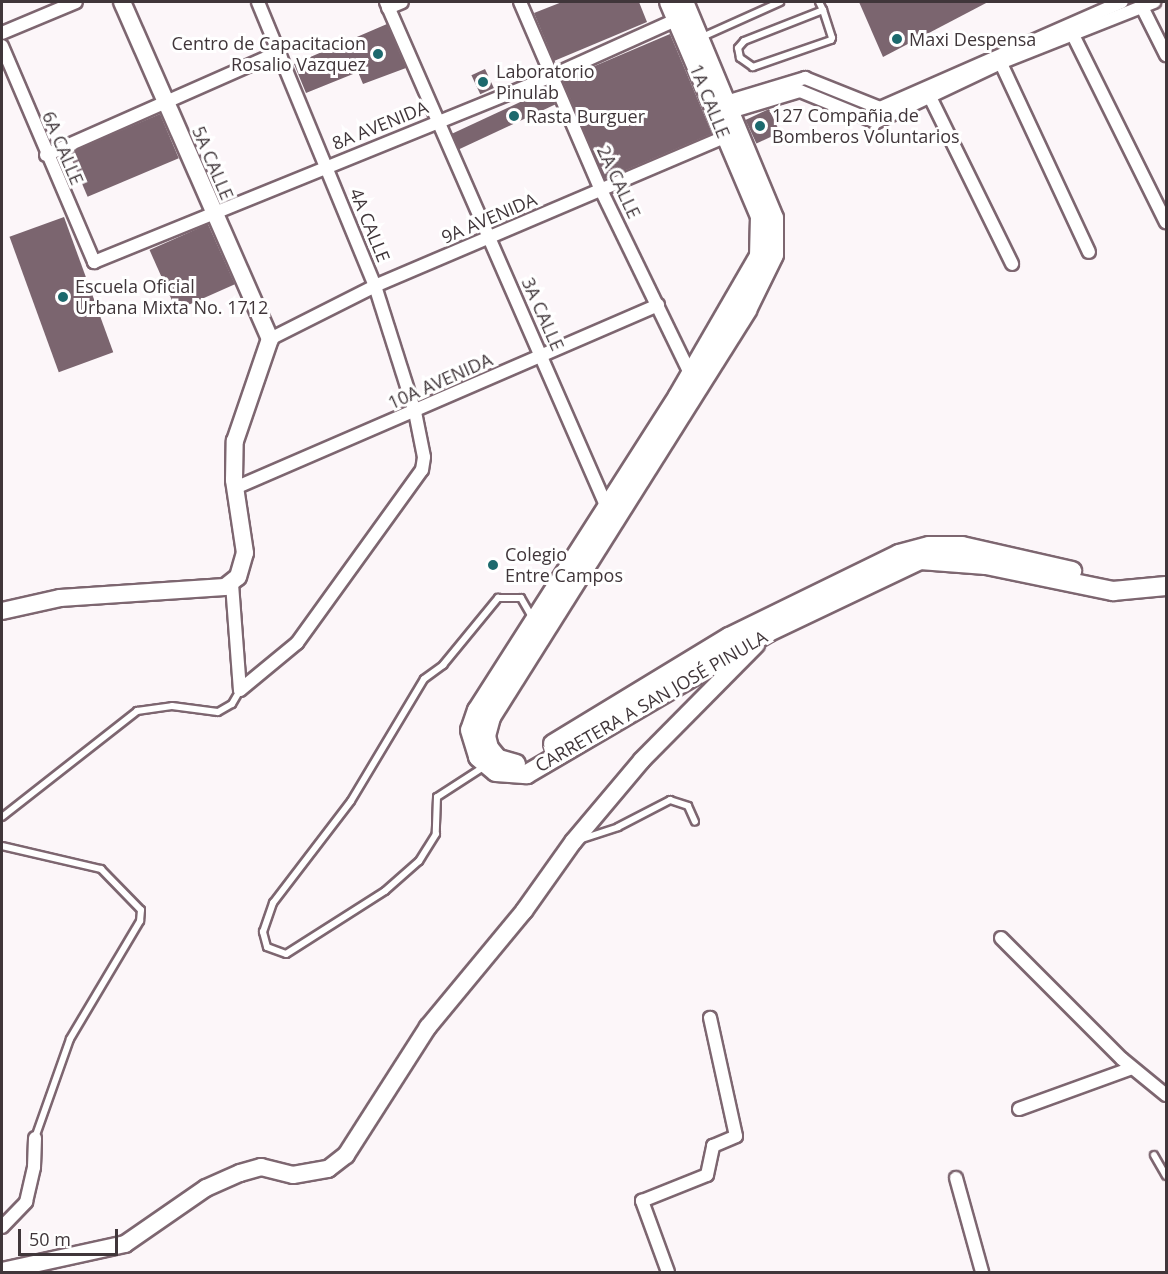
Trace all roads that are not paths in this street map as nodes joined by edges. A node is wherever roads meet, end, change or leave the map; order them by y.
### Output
1 (76, 2) edge
2 (122, 2) edge
3 (258, 2) edge
4 (402, 2) edge
5 (520, 2) edge
6 (669, 2) edge
7 (780, 2) edge
8 (819, 2) edge
9 (1122, 2) edge
10 (1148, 4) edge
11 (387, 5) edge
12 (823, 10) junction
13 (684, 12) edge
14 (1066, 22) junction
15 (2, 33) edge
16 (1074, 34) junction
17 (699, 38) junction
18 (2, 46) edge
19 (279, 52) junction
20 (1167, 55) edge
21 (998, 58) junction
22 (552, 76) junction
23 (930, 97) junction
24 (164, 99) junction
25 (728, 107) junction
26 (439, 121) junction
27 (724, 137) junction
28 (46, 155) junction
29 (326, 166) junction
30 (601, 190) junction
31 (758, 197) junction
32 (213, 211) junction
33 (1167, 222) edge
34 (489, 237) junction
35 (1089, 252) dead end
36 (94, 262) joint
37 (1012, 264) dead end
38 (375, 286) junction
39 (658, 305) junction
40 (270, 339) junction
41 (542, 356) junction
42 (691, 375) junction
43 (416, 412) junction
44 (235, 488) junction
45 (611, 514) junction
46 (1167, 574) edge
47 (232, 584) junction
48 (1167, 586) edge
49 (2, 611) edge
50 (533, 622) junction
51 (769, 632) junction
52 (240, 690) junction
53 (486, 766) junction
54 (2, 817) edge
55 (695, 822) dead end
56 (573, 842) junction
57 (2, 846) edge
58 (1001, 938) dead end
59 (710, 1018) dead end
60 (1132, 1068) junction
61 (1167, 1095) edge
62 (1019, 1109) dead end
63 (35, 1138) joint
64 (1154, 1155) dead end
65 (1167, 1176) edge
66 (956, 1178) dead end
67 (2, 1227) edge
68 (2, 1271) edge
69 (668, 1272) edge
70 (982, 1272) edge

1 - 15 street
2 - 24 street, 5A CALLE
3 - 19 street, 4A CALLE
4 - 11 street
5 - 22 street, 2A CALLE
6 - 13 main road, 1A CALLE
7 - 17 lane
8 - 12 lane
9 - 14 street
10 - 16 street
10 - 20 street
11 - 26 street, 3A CALLE
12 - 12 lane
13 - 17 main road, 1A CALLE
13 - 22 street, 8A AVENIDA
13 - 27 main road, 1A CALLE
14 - 16 street
14 - 21 street
16 - 21 street
16 - 33 street
17 - 25 main road, 1A CALLE
18 - 28 street, 6A CALLE
19 - 24 street
19 - 29 street, 4A CALLE
21 - 23 street
21 - 25 street
21 - 35 street
22 - 26 street, 8A AVENIDA
22 - 30 street, 2A CALLE
23 - 25 street
23 - 37 street
24 - 28 street
24 - 32 street, 5A CALLE
25 - 31 main road, 1A CALLE
26 - 29 street, 8A AVENIDA
26 - 34 street, 3A CALLE
27 - 30 street, 9A AVENIDA
27 - 31 main road, 1A CALLE
28 - 36 street, 6A CALLE
29 - 32 street, 8A AVENIDA
29 - 38 street, 4A CALLE
30 - 34 street, 9A AVENIDA
30 - 39 street, 2A CALLE
31 - 42 main road, CARRETERA A SAN JOSÉ PINULA
31 - 45 main road, CARRETERA A SAN JOSÉ PINULA
32 - 36 street, 8A AVENIDA
32 - 40 street, 5A CALLE
34 - 38 street, 9A AVENIDA
34 - 41 street, 3A CALLE
38 - 40 street, 9A AVENIDA
38 - 43 street, 4A CALLE
39 - 41 street, 10A AVENIDA
39 - 42 street, 2A CALLE
40 - 44 street
41 - 43 street, 10A AVENIDA
41 - 45 street, 3A CALLE
42 - 45 main road, CARRETERA A SAN JOSÉ PINULA
43 - 44 street, 10A AVENIDA
43 - 52 street, 4A CALLE
44 - 47 street
45 - 46 main road, CARRETERA A SAN JOSÉ PINULA
45 - 50 main road, CARRETERA A SAN JOSÉ PINULA
47 - 49 street
47 - 52 street
48 - 51 main road, CARRETERA A SAN JOSÉ PINULA
50 - 53 main road, CARRETERA A SAN JOSÉ PINULA
50 - 53 lane
51 - 53 main road, CARRETERA A SAN JOSÉ PINULA
51 - 56 street
52 - 54 lane
55 - 56 lane
56 - 68 street
57 - 63 lane
58 - 60 street
59 - 69 street
60 - 61 street
60 - 62 street
63 - 67 street
64 - 65 lane
66 - 70 street

